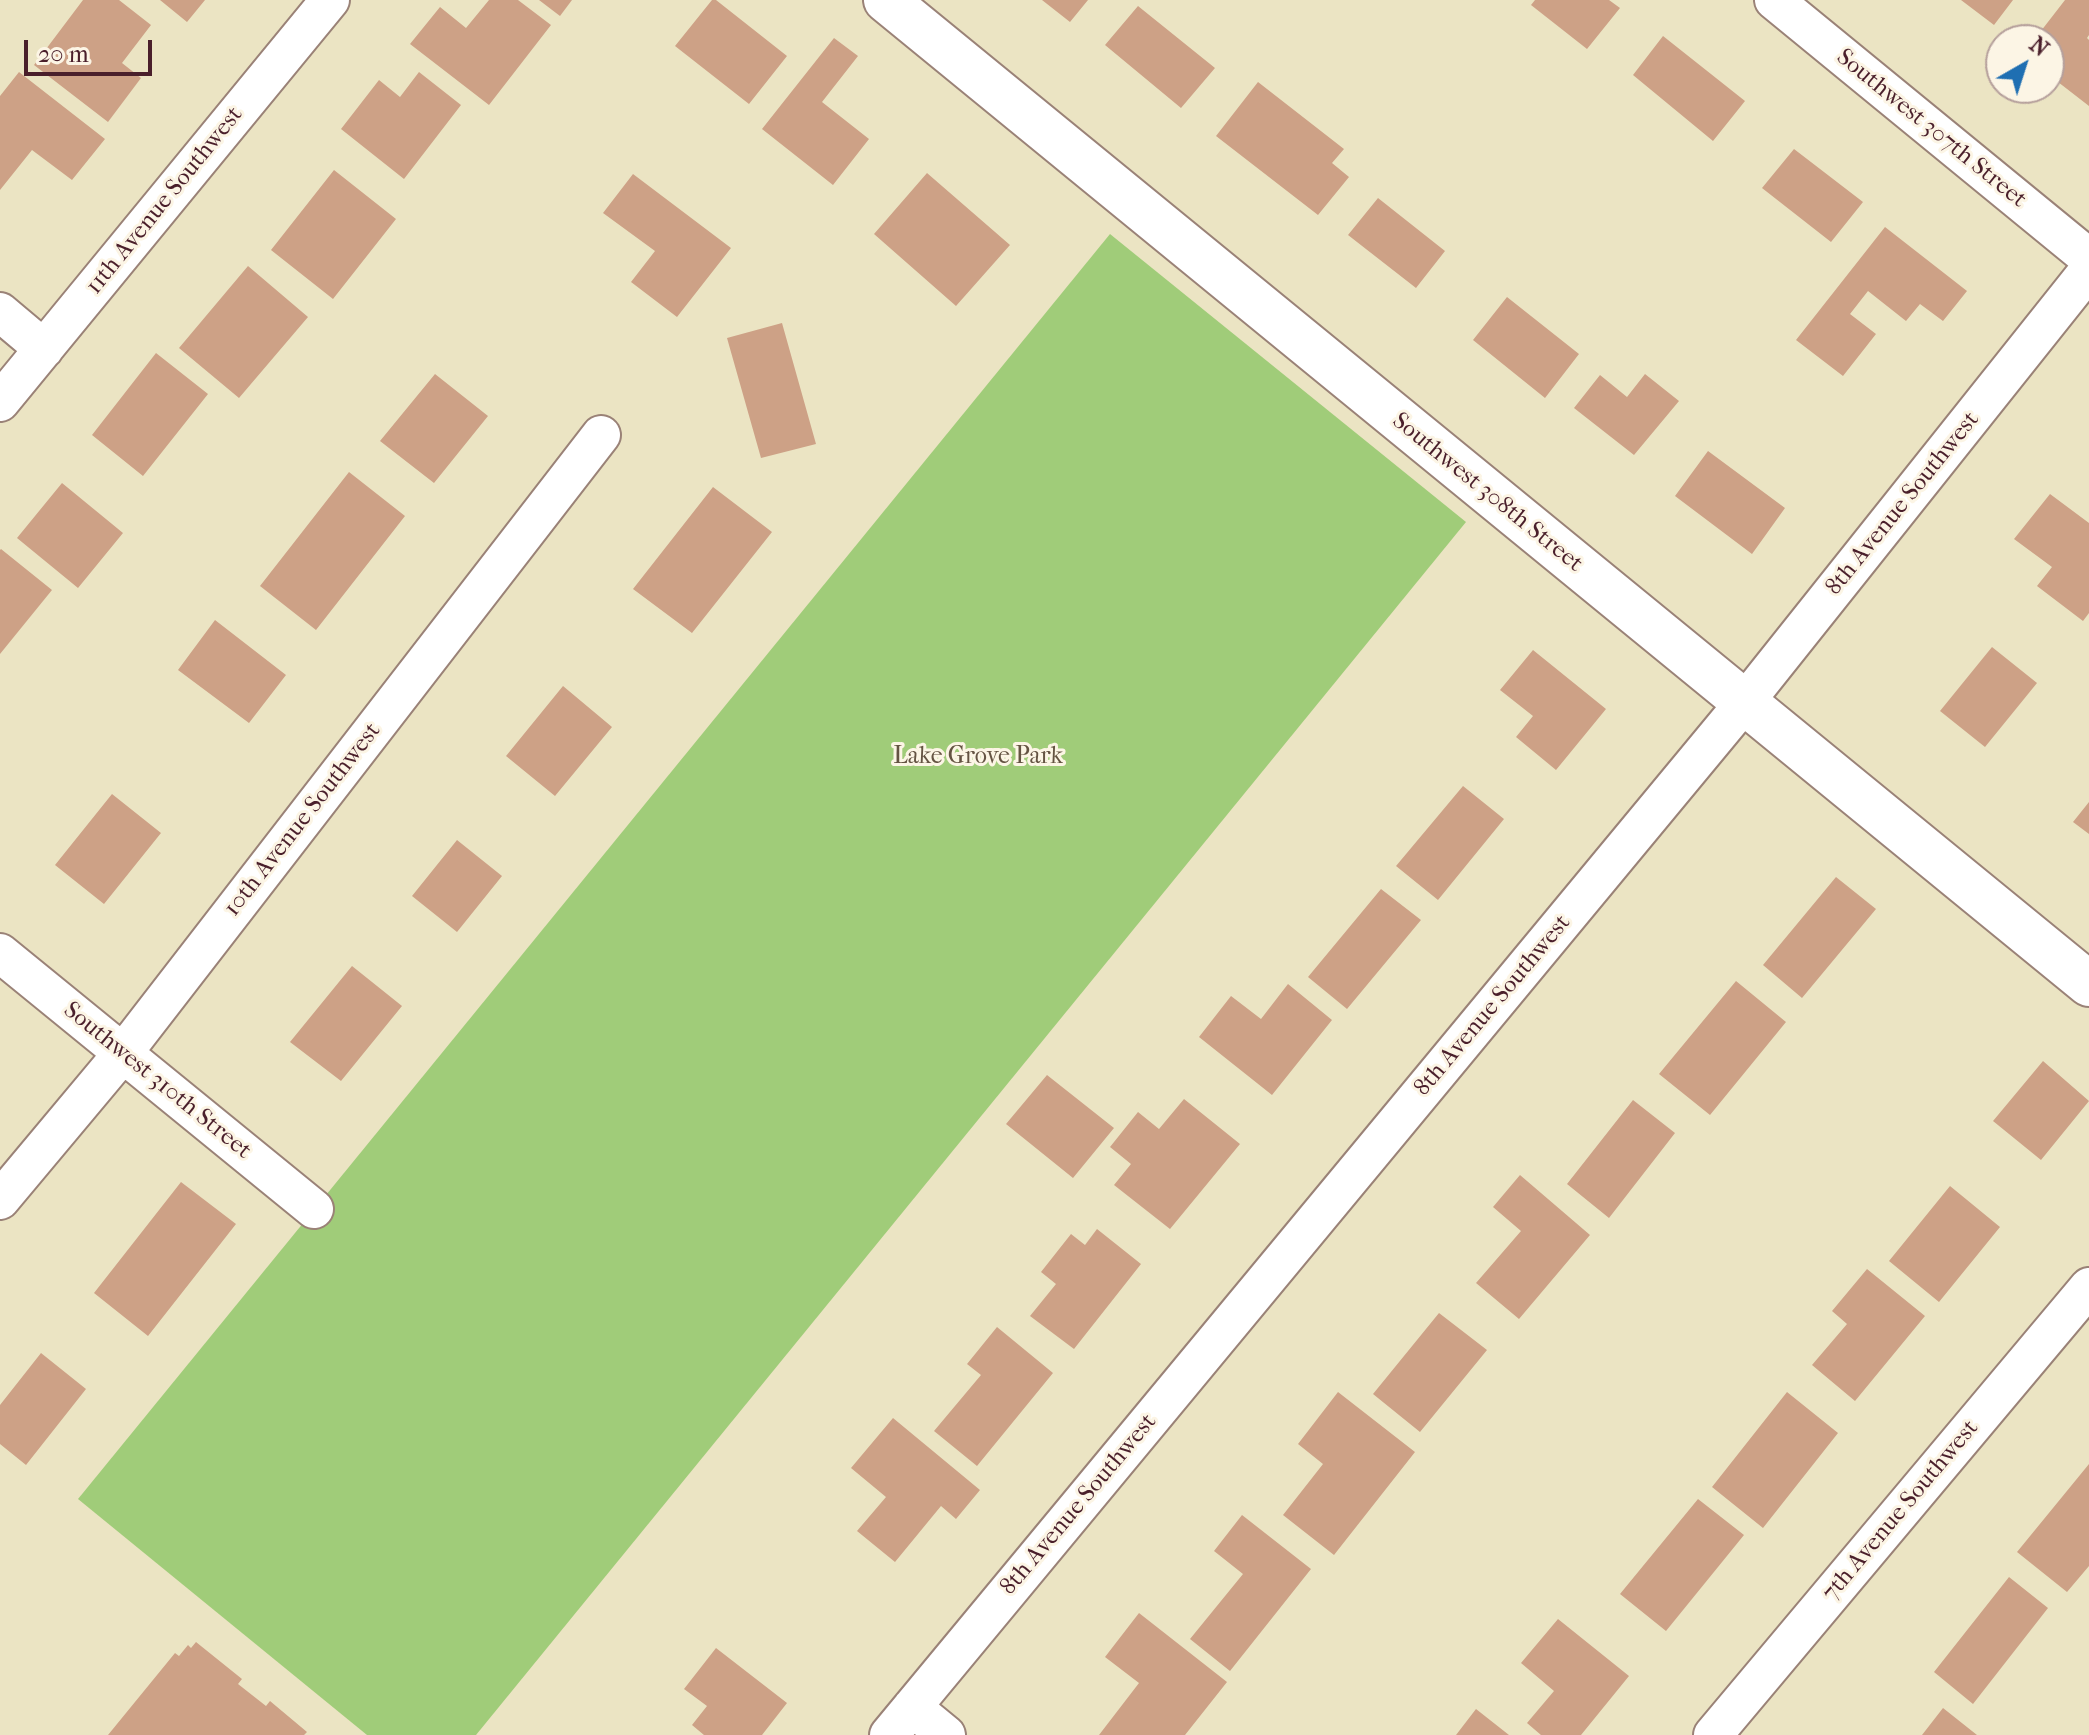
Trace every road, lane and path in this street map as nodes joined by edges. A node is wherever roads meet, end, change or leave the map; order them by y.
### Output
1 (330, 0) edge
2 (886, 0) edge
3 (1774, 0) edge
4 (2089, 258) edge
5 (2089, 270) edge
6 (0, 312) edge
7 (44, 349) junction
8 (0, 402) edge
9 (601, 435) dead end
10 (1744, 703) junction
11 (0, 953) edge
12 (2089, 984) edge
13 (123, 1053) junction
14 (0, 1200) edge
15 (314, 1209) dead end
16 (2089, 1287) edge
17 (900, 1721) edge
18 (946, 1735) edge
19 (1713, 1735) edge

1 - 7 street, 11th Avenue Southwest
2 - 10 street, Southwest 308th Street
3 - 4 street, Southwest 307th Street
5 - 10 street, 8th Avenue Southwest
6 - 7 street
7 - 8 street, 11th Avenue Southwest
9 - 13 street, 10th Avenue Southwest
10 - 12 street, Southwest 308th Street
10 - 17 street, 8th Avenue Southwest
11 - 13 street, Southwest 310th Street
13 - 14 street, 10th Avenue Southwest
13 - 15 street, Southwest 310th Street
16 - 19 street, 7th Avenue Southwest
17 - 18 street

